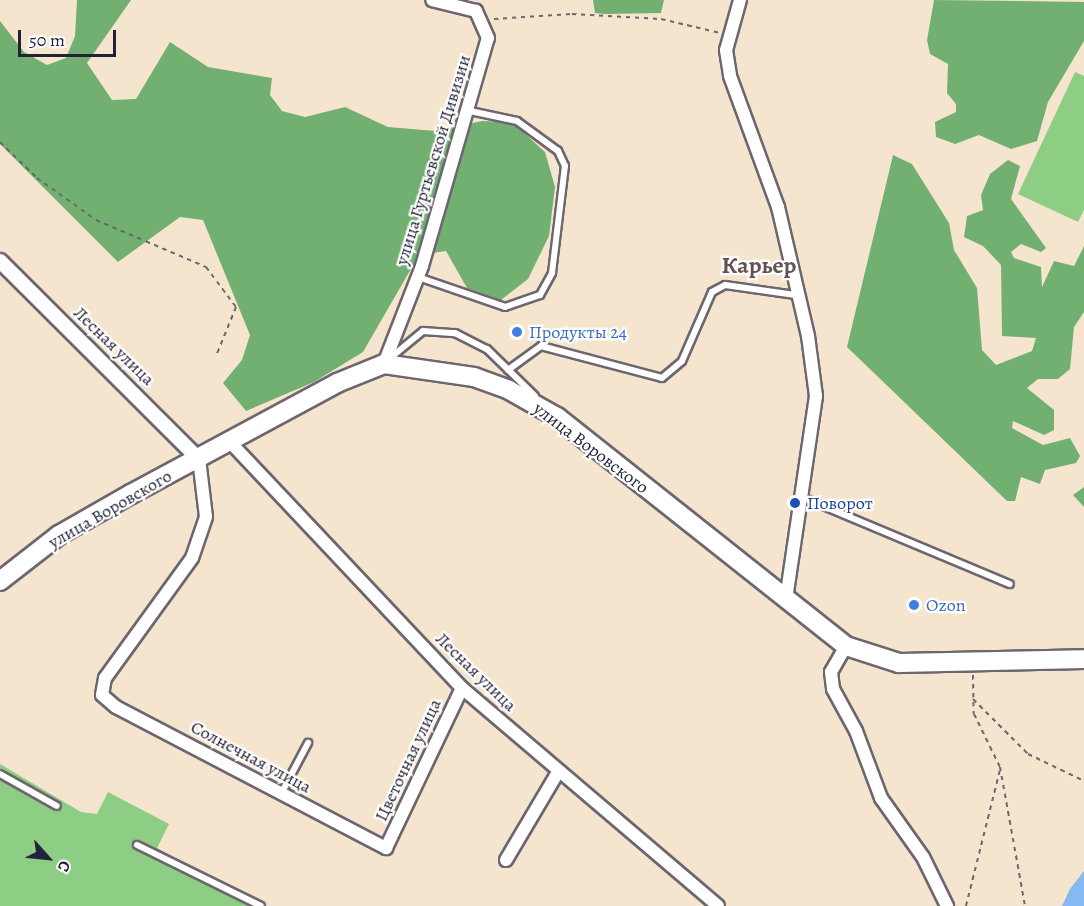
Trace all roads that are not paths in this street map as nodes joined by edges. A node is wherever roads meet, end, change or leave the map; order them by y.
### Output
1 (432, 0) edge
2 (740, 0) edge
3 (470, 111) junction
4 (0, 261) edge
5 (417, 277) junction
6 (795, 295) junction
7 (384, 364) junction
8 (508, 370) junction
9 (557, 417) junction
10 (230, 442) junction
11 (199, 459) junction
12 (804, 498) junction
13 (0, 581) edge
14 (1010, 584) dead end
15 (786, 599) junction
16 (846, 646) junction
17 (1084, 659) edge
18 (462, 688) junction
19 (308, 743) dead end
20 (558, 772) junction
21 (0, 774) edge
22 (281, 794) junction
23 (57, 806) dead end
24 (137, 846) dead end
25 (386, 848) joint
26 (506, 860) dead end
27 (261, 906) edge
28 (718, 906) edge
29 (947, 906) edge

1 - 3 street, улица Гуртьевской Дивизии
2 - 6 street
3 - 5 street, улица Гуртьевской Дивизии
3 - 5 lane
4 - 11 street, Лесная улица
5 - 7 street, улица Гуртьевской Дивизии
6 - 8 lane
6 - 12 street
7 - 8 lane
7 - 9 main road, улица Воровского
7 - 10 main road, улица Воровского
8 - 9 lane
9 - 15 main road, улица Воровского
10 - 11 main road, улица Воровского
10 - 18 street, Лесная улица
11 - 13 main road, улица Воровского
11 - 22 street, Солнечная улица
12 - 14 lane
12 - 15 street
15 - 16 main road, улица Воровского
16 - 17 main road, улица Воровского
16 - 29 street
18 - 20 street, Лесная улица
18 - 25 street, Цветочная улица
19 - 22 lane
20 - 26 street
20 - 28 street, Лесная улица
21 - 23 lane
22 - 25 street, Солнечная улица
24 - 27 lane

